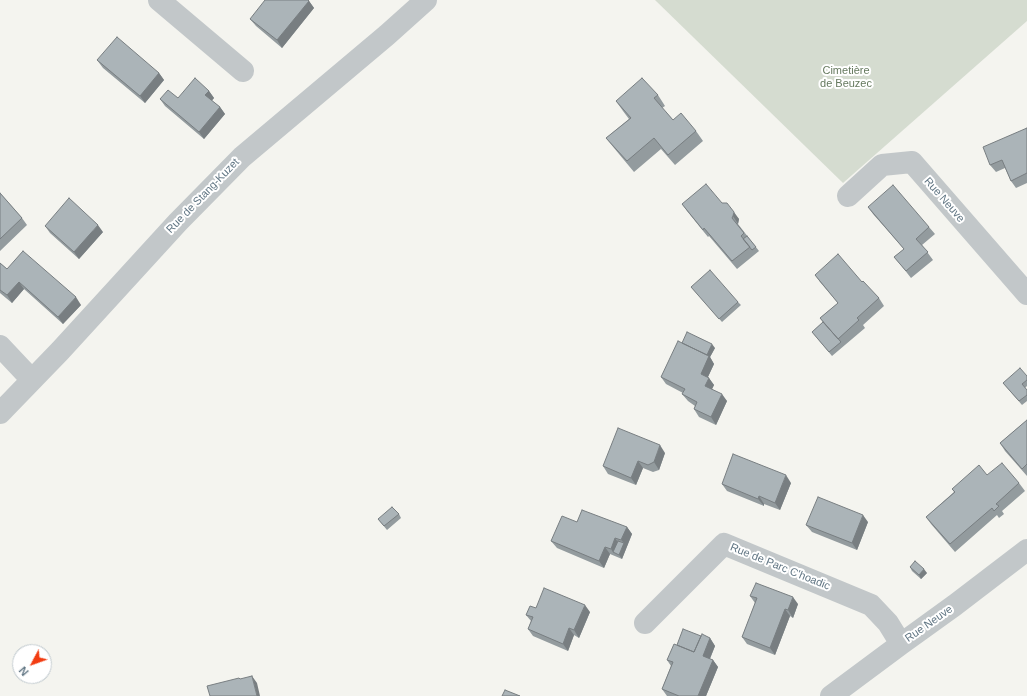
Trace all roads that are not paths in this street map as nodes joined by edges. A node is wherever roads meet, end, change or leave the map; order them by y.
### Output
1 (159, 0) edge
2 (426, 0) edge
3 (243, 71) dead end
4 (848, 196) dead end
5 (1027, 294) edge
6 (0, 346) edge
7 (32, 380) junction
8 (0, 413) edge
9 (1027, 550) edge
10 (646, 623) dead end
11 (901, 644) junction
12 (831, 696) edge

1 - 3 street
2 - 7 street, Rue de Stang-Kuzet
4 - 5 street, Rue Neuve
6 - 7 street
7 - 8 street, Rue de Stang-Kuzet
9 - 11 street, Rue Neuve
10 - 11 street, Rue de Parc C'hoadic
11 - 12 street, Rue Neuve

